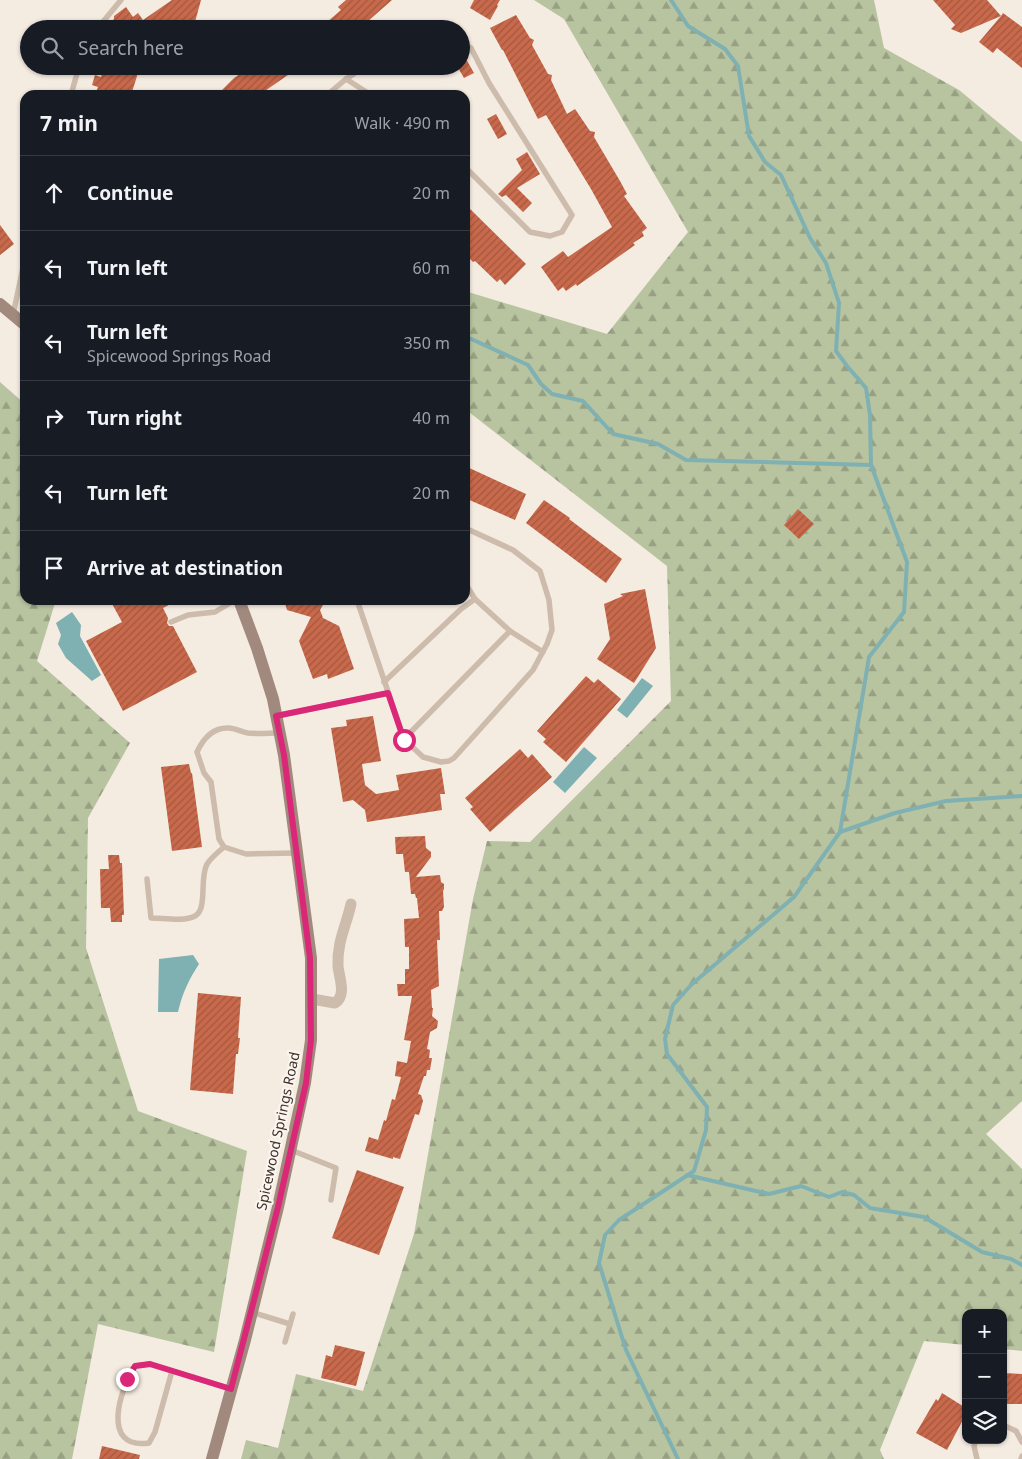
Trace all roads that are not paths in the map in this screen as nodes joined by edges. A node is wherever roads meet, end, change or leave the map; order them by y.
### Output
1 (121, 0) edge
2 (104, 20) edge
3 (470, 47) edge
4 (77, 75) edge
5 (352, 75) edge
6 (346, 79) junction
7 (72, 90) edge
8 (333, 90) edge
9 (363, 90) edge
10 (470, 172) edge
11 (20, 282) edge
12 (0, 304) edge
13 (13, 315) junction
14 (20, 321) edge
15 (470, 530) edge
16 (470, 592) edge
17 (475, 599) junction
18 (470, 603) edge
19 (228, 605) edge
20 (239, 605) edge
21 (359, 605) edge
22 (467, 605) edge
23 (171, 622) dead end
24 (510, 631) junction
25 (543, 652) junction
26 (384, 682) junction
27 (388, 693) junction
28 (276, 716) junction
29 (279, 733) junction
30 (404, 740) junction
31 (224, 847) junction
32 (297, 854) junction
33 (147, 879) dead end
34 (351, 904) dead end
35 (312, 999) junction
36 (291, 1150) junction
37 (331, 1200) dead end
38 (251, 1312) junction
39 (293, 1314) dead end
40 (290, 1324) junction
41 (285, 1342) dead end
42 (172, 1371) junction
43 (231, 1389) junction
44 (1007, 1426) edge
45 (1022, 1442) edge
46 (975, 1444) edge
47 (212, 1459) edge
48 (977, 1459) edge

1 - 2 lane
3 - 10 lane
4 - 7 lane
5 - 6 lane
6 - 8 lane
6 - 9 lane
11 - 13 lane
12 - 13 main road
13 - 14 main road
15 - 25 lane
16 - 17 lane
17 - 18 lane
17 - 24 lane
19 - 23 lane
20 - 28 main road, Spicewood Springs Road
21 - 26 lane
22 - 26 lane
24 - 25 lane
24 - 30 lane
25 - 30 lane
26 - 27 lane
27 - 28 lane
27 - 30 lane
28 - 29 main road, Spicewood Springs Road
29 - 31 lane
29 - 32 main road, Spicewood Springs Road
31 - 32 lane
31 - 33 lane
32 - 35 main road, Spicewood Springs Road
34 - 35 street
35 - 36 main road, Spicewood Springs Road
36 - 37 lane
36 - 38 main road, Spicewood Springs Road
38 - 40 lane
38 - 43 main road, Spicewood Springs Road
39 - 40 lane
40 - 41 lane
42 - 42 lane
42 - 43 lane
43 - 47 main road, Spicewood Springs Road
44 - 45 lane
46 - 48 lane

